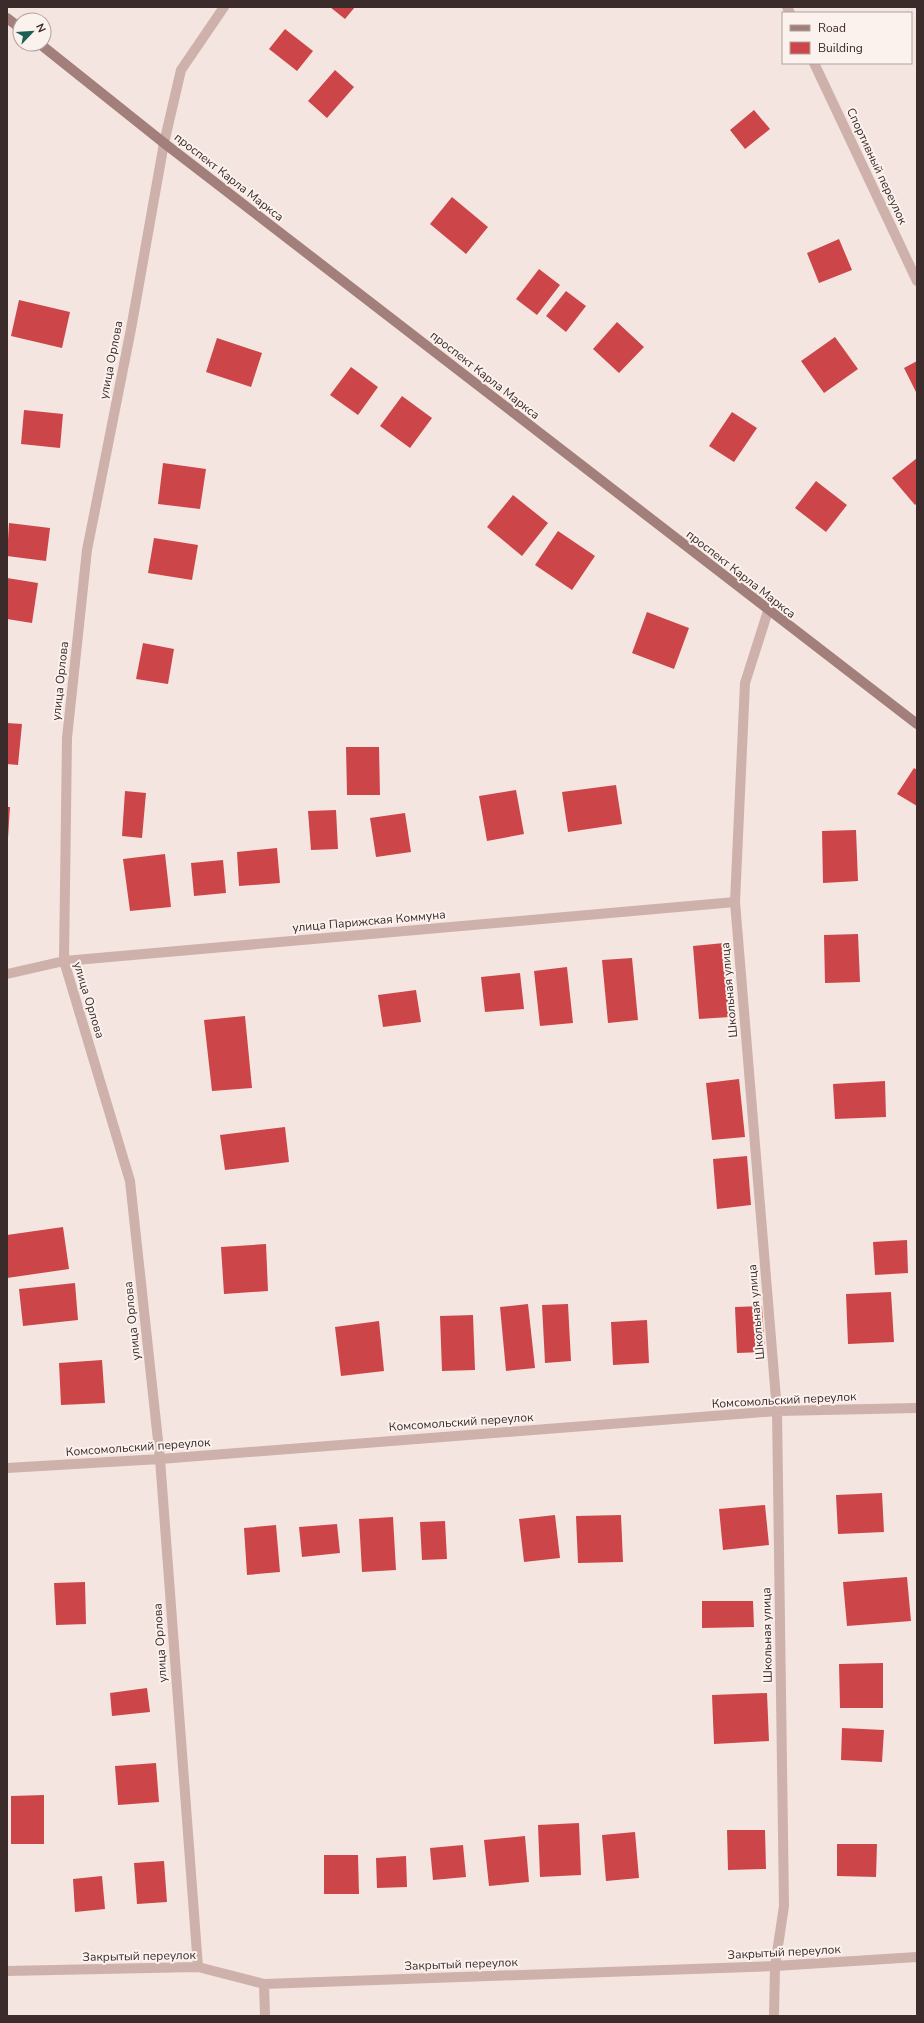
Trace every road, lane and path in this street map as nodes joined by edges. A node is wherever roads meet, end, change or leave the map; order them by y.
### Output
1 (224, 7) edge
2 (50, 52) edge
3 (814, 64) edge
4 (164, 143) junction
5 (917, 281) edge
6 (768, 611) junction
7 (917, 724) edge
8 (735, 902) junction
9 (64, 961) junction
10 (7, 974) edge
11 (917, 1408) edge
12 (777, 1411) junction
13 (160, 1459) junction
14 (7, 1468) edge
15 (917, 1957) edge
16 (775, 1966) junction
17 (198, 1967) junction
18 (7, 1971) edge
19 (264, 1984) junction
20 (266, 2016) edge
21 (774, 2016) edge

1 - 4 street, улица Орлова
2 - 4 main road, проспект Карла Маркса
3 - 5 street, Спортивный переулок
4 - 6 main road, проспект Карла Маркса
4 - 9 street, улица Орлова
6 - 7 main road, проспект Карла Маркса
6 - 8 street, Школьная улица
8 - 9 street, улица Парижская Коммуна
8 - 12 street, Школьная улица
9 - 10 street, улица Парижская Коммуна
9 - 13 street, улица Орлова
11 - 12 street, Комсомольский переулок
12 - 13 street, Комсомольский переулок
12 - 16 street, Школьная улица
13 - 14 street, Комсомольский переулок
13 - 17 street, улица Орлова
15 - 16 street, Закрытый переулок
16 - 19 street, Закрытый переулок
16 - 21 street, Школьная улица
17 - 18 street, Закрытый переулок
17 - 19 street, Закрытый переулок
19 - 20 street

